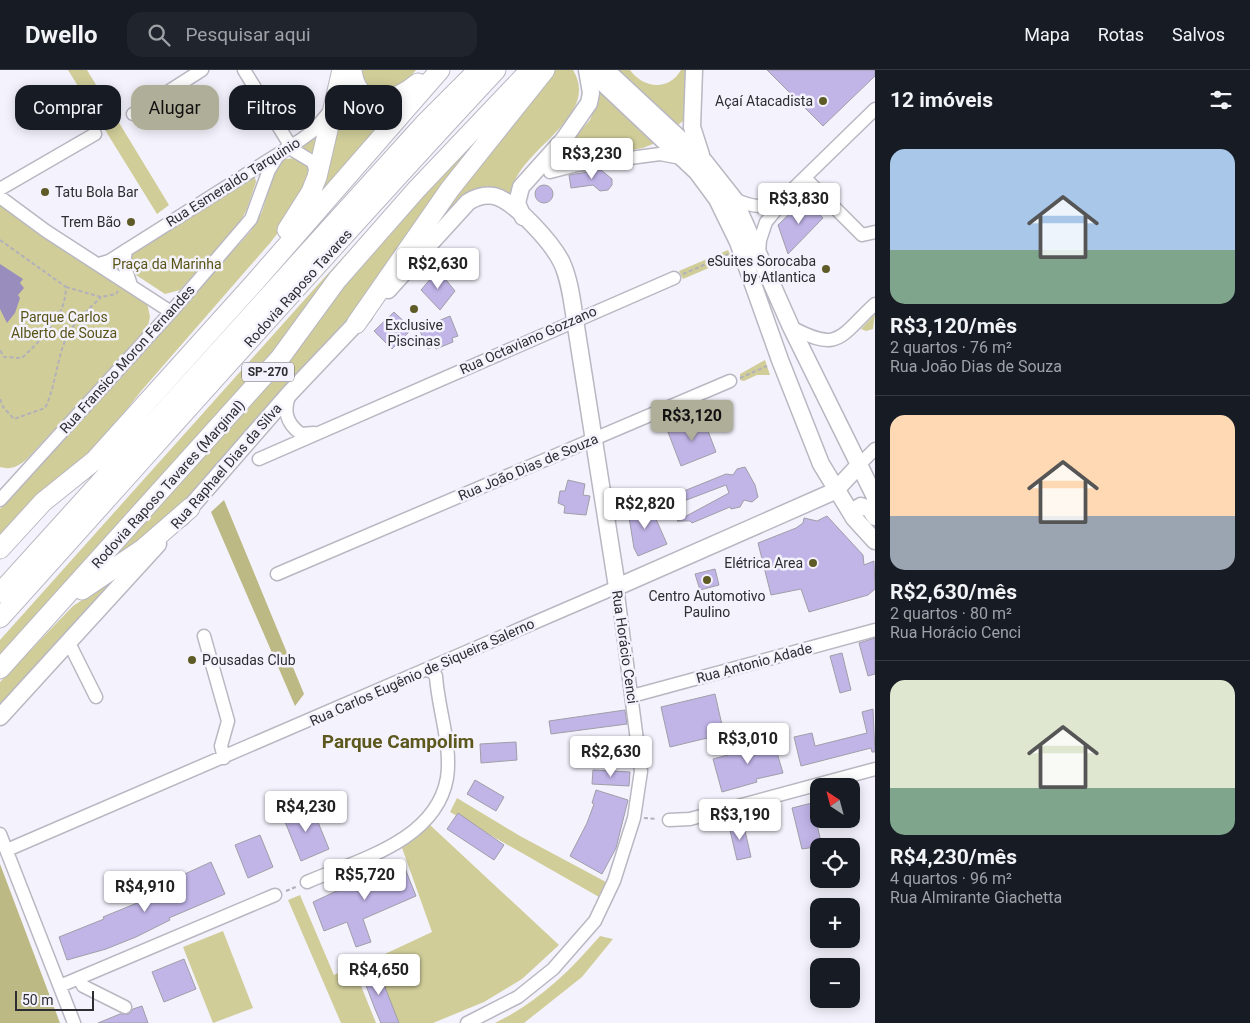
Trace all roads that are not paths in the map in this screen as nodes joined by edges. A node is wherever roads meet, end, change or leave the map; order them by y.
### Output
1 (202, 70) edge
2 (244, 70) edge
3 (342, 70) edge
4 (352, 70) edge
5 (432, 70) edge
6 (440, 70) edge
7 (478, 70) edge
8 (496, 70) edge
9 (530, 70) edge
10 (545, 70) edge
11 (588, 70) edge
12 (606, 70) edge
13 (694, 70) edge
14 (178, 85) edge
15 (338, 85) edge
16 (620, 92) junction
17 (875, 109) edge
18 (325, 116) edge
19 (327, 130) edge
20 (95, 134) dead end
21 (564, 139) junction
22 (290, 145) junction
23 (681, 158) junction
24 (704, 161) junction
25 (252, 170) junction
26 (316, 177) junction
27 (805, 178) junction
28 (795, 187) junction
29 (262, 188) junction
30 (0, 189) edge
31 (0, 197) edge
32 (734, 199) junction
33 (523, 217) junction
34 (875, 232) edge
35 (126, 250) junction
36 (759, 252) junction
37 (99, 264) junction
38 (674, 278) road end
39 (128, 284) junction
40 (875, 304) edge
41 (171, 312) junction
42 (575, 320) junction
43 (356, 324) junction
44 (791, 327) junction
45 (184, 360) junction
46 (730, 381) road end
47 (290, 393) junction
48 (844, 430) junction
49 (316, 433) junction
50 (593, 440) junction
51 (875, 449) edge
52 (259, 459) dead end
53 (860, 464) junction
54 (2, 491) edge
55 (835, 491) junction
56 (875, 497) edge
57 (190, 508) junction
58 (875, 517) edge
59 (854, 518) junction
60 (875, 541) edge
61 (0, 549) edge
62 (611, 559) junction
63 (277, 574) dead end
64 (640, 577) junction
65 (617, 587) junction
66 (0, 594) edge
67 (0, 618) edge
68 (36, 630) junction
69 (875, 630) edge
70 (204, 636) dead end
71 (69, 643) junction
72 (0, 669) edge
73 (428, 670) junction
74 (632, 696) junction
75 (96, 697) dead end
76 (0, 717) edge
77 (224, 758) junction
78 (875, 769) edge
79 (670, 820) road end
80 (0, 834) edge
81 (6, 850) junction
82 (307, 882) road end
83 (275, 895) road end
84 (79, 978) junction
85 (60, 986) junction
86 (126, 1006) dead end
87 (74, 1023) edge
88 (467, 1023) edge

1 - 14 street
2 - 22 street
3 - 15 highway
4 - 5 highway
6 - 45 highway
7 - 66 highway, Rodovia Raposo Tavares
8 - 67 highway, Rodovia Raposo Tavares / SP-270
9 - 68 highway, Rodovia Raposo Tavares (Marginal) / SP-270
10 - 43 highway
11 - 16 main road
11 - 21 main road
12 - 16 main road
13 - 24 main road
16 - 23 main road
16 - 24 main road
17 - 27 street
18 - 22 street, Rua Esmeraldo Tarquinio
19 - 26 highway
20 - 30 street
21 - 23 street
21 - 33 main road
22 - 25 street, Rua Esmeraldo Tarquinio
22 - 26 street
22 - 29 street, Rua Fransico Moron Fernandes
23 - 55 main road
24 - 32 main road
25 - 29 street
25 - 35 street, Rua Esmeraldo Tarquinio
26 - 45 highway
27 - 28 street
27 - 34 street
28 - 32 street
28 - 36 street
29 - 41 street, Rua Fransico Moron Fernandes
31 - 37 street
32 - 36 main road
33 - 42 main road, Rua Horácio Cenci
33 - 43 main road, Rua Raphael Dias da Silva
35 - 37 street, Rua Esmeraldo Tarquinio
35 - 39 street
36 - 44 main road
37 - 39 street
38 - 42 street, Rua Octaviano Gozzano
39 - 41 street
40 - 44 street
41 - 54 street, Rua Fransico Moron Fernandes
42 - 49 street, Rua Octaviano Gozzano
42 - 50 main road, Rua Horácio Cenci
43 - 47 main road, Rua Raphael Dias da Silva
44 - 48 main road
45 - 61 highway
46 - 50 street, Rua João Dias de Souza
47 - 49 street
47 - 57 main road, Rua Raphael Dias da Silva
48 - 53 main road
48 - 55 main road
49 - 52 street, Rua Octaviano Gozzano
50 - 62 main road, Rua Horácio Cenci
50 - 63 street, Rua João Dias de Souza
51 - 53 street
53 - 55 main road
53 - 56 main road
55 - 59 main road
55 - 64 main road, Rua Carlos Eugênio de Siqueira Salerno
57 - 68 highway
57 - 71 main road, Rua Raphael Dias da Silva
58 - 59 main road
59 - 60 main road
62 - 64 main road, Rua Horácio Cenci
62 - 65 main road, Rua Horácio Cenci
64 - 65 main road, Rua Carlos Eugênio de Siqueira Salerno
65 - 73 street, Rua Carlos Eugênio de Siqueira Salerno
65 - 74 street, Rua Horácio Cenci
68 - 72 highway, Rodovia Raposo Tavares (Marginal) / SP-270
69 - 74 street, Rua Antonio Adade
70 - 77 street
71 - 75 street
71 - 76 main road, Rua Raphael Dias da Silva
73 - 77 street, Rua Carlos Eugênio de Siqueira Salerno
73 - 82 street
74 - 88 street, Rua Horácio Cenci
77 - 81 street, Rua Carlos Eugênio de Siqueira Salerno
78 - 79 street
80 - 81 street
81 - 85 street
83 - 84 street
84 - 85 street
84 - 86 street
85 - 87 street

